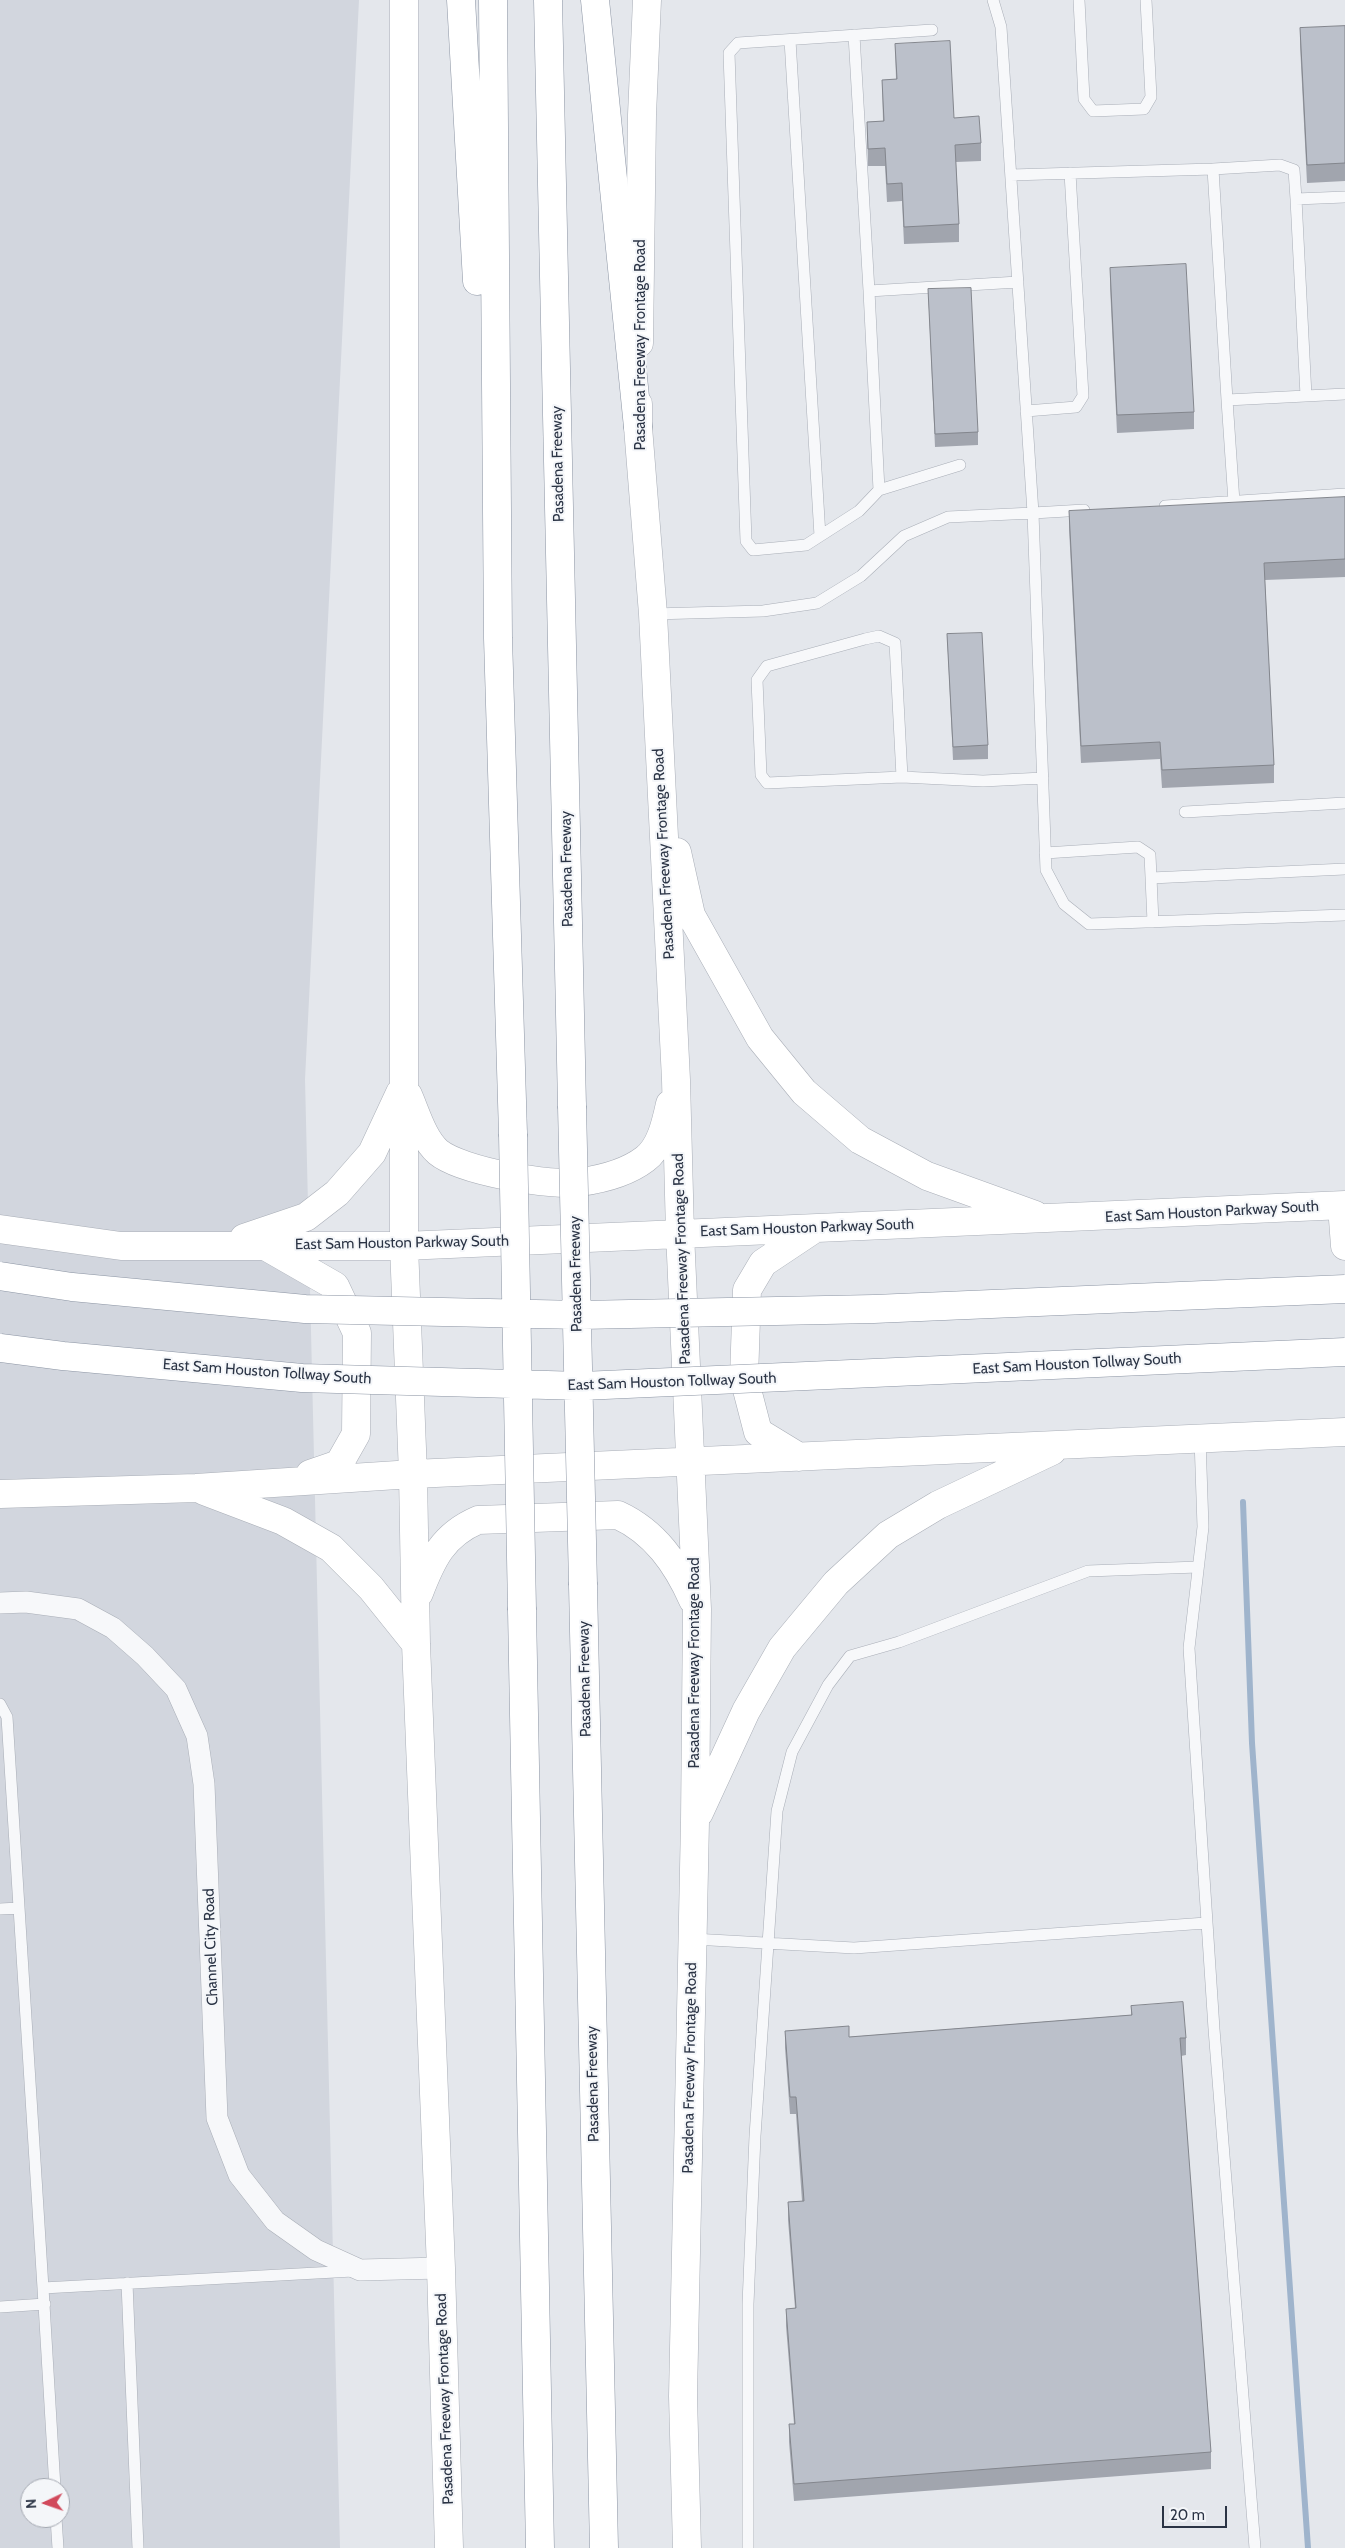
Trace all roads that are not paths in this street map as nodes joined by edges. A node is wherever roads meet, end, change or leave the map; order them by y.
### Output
1 (404, 0) edge
2 (461, 0) edge
3 (493, 0) edge
4 (548, 0) edge
5 (595, 0) edge
6 (647, 0) edge
7 (993, 0) edge
8 (1079, 0) edge
9 (1146, 0) edge
10 (932, 30) dead end
11 (854, 35) junction
12 (790, 40) junction
13 (1213, 169) junction
14 (1070, 173) junction
15 (1011, 175) junction
16 (1345, 197) edge
17 (1296, 199) junction
18 (1018, 282) junction
19 (869, 291) junction
20 (1345, 394) edge
21 (1306, 396) junction
22 (1227, 400) junction
23 (1026, 411) junction
24 (638, 427) junction
25 (960, 465) dead end
26 (879, 490) junction
27 (1345, 494) edge
28 (1234, 502) junction
29 (1151, 507) edge
30 (1092, 510) edge
31 (1033, 513) junction
32 (820, 536) junction
33 (653, 614) junction
34 (498, 638) junction
35 (902, 777) junction
36 (1042, 778) junction
37 (660, 780) junction
38 (1345, 803) edge
39 (1184, 812) dead end
40 (1045, 853) junction
41 (1345, 869) edge
42 (1151, 878) junction
43 (1345, 915) edge
44 (1153, 922) junction
45 (676, 1080) junction
46 (404, 1085) junction
47 (1344, 1205) edge
48 (1048, 1219) junction
49 (0, 1229) edge
50 (814, 1229) junction
51 (680, 1233) junction
52 (221, 1246) junction
53 (266, 1246) junction
54 (404, 1246) junction
55 (1345, 1246) edge
56 (0, 1276) edge
57 (1345, 1289) edge
58 (0, 1348) edge
59 (1345, 1352) edge
60 (1345, 1432) edge
61 (1200, 1439) junction
62 (1064, 1445) junction
63 (799, 1457) junction
64 (690, 1462) junction
65 (413, 1474) junction
66 (287, 1482) junction
67 (196, 1488) junction
68 (0, 1494) edge
69 (1198, 1567) junction
70 (416, 1599) junction
71 (0, 1603) edge
72 (697, 1609) junction
73 (416, 1644) junction
74 (0, 1704) edge
75 (695, 1821) junction
76 (19, 1908) junction
77 (0, 1909) edge
78 (1206, 1923) junction
79 (692, 1939) junction
80 (769, 1943) junction
81 (441, 2268) junction
82 (360, 2270) junction
83 (127, 2283) junction
84 (44, 2288) junction
85 (45, 2304) junction
86 (0, 2307) edge
87 (54, 2478) edge
88 (57, 2528) edge
89 (58, 2548) edge
90 (138, 2548) edge
91 (449, 2548) edge
92 (540, 2548) edge
93 (604, 2548) edge
94 (687, 2548) edge
95 (748, 2548) edge
96 (1254, 2548) edge

1 - 46 main road, Pasadena Freeway Frontage Road
2 - 34 main road
3 - 34 main road
4 - 93 main road, Pasadena Freeway, bridge
5 - 24 main road
6 - 24 main road, Pasadena Freeway Frontage Road
7 - 15 lane
8 - 9 lane
10 - 11 lane
11 - 12 lane
11 - 19 lane
12 - 32 lane
12 - 32 lane
13 - 14 lane
13 - 17 lane
13 - 22 lane
14 - 15 lane
14 - 23 lane
15 - 18 lane
16 - 17 lane
17 - 21 lane
18 - 19 lane
18 - 23 lane
19 - 26 lane
20 - 21 lane
21 - 22 lane
22 - 28 lane
23 - 31 lane
24 - 33 main road, Pasadena Freeway Frontage Road
25 - 26 lane
26 - 32 lane
27 - 28 lane
28 - 29 lane
30 - 31 lane
31 - 33 lane
31 - 36 lane
33 - 37 main road, Pasadena Freeway Frontage Road
34 - 92 main road, bridge
35 - 35 lane
35 - 36 lane
36 - 40 lane
37 - 45 main road, Pasadena Freeway Frontage Road
37 - 48 main road
38 - 39 lane
40 - 42 lane
40 - 44 lane
41 - 42 lane
42 - 44 lane
43 - 44 lane
45 - 46 main road
45 - 51 main road, Pasadena Freeway Frontage Road
46 - 52 main road
46 - 54 main road, Pasadena Freeway Frontage Road
47 - 48 main road, East Sam Houston Parkway South
47 - 55 main road
48 - 50 main road, East Sam Houston Parkway South
49 - 52 main road, East Sam Houston Parkway South
50 - 51 main road, East Sam Houston Parkway South
50 - 63 main road
51 - 54 main road, East Sam Houston Parkway South
51 - 64 main road, Pasadena Freeway Frontage Road
52 - 53 main road, East Sam Houston Parkway South
53 - 54 main road, East Sam Houston Parkway South
53 - 66 main road
54 - 65 main road, Pasadena Freeway Frontage Road
56 - 57 main road, bridge
58 - 59 main road, East Sam Houston Tollway South, bridge
60 - 61 main road
61 - 62 main road
61 - 69 lane
62 - 63 main road
62 - 75 main road
63 - 64 main road
64 - 65 main road
64 - 72 main road, Pasadena Freeway Frontage Road
65 - 66 main road
65 - 70 main road, Pasadena Freeway Frontage Road
66 - 67 main road
67 - 68 main road
67 - 73 main road
69 - 78 lane
69 - 80 lane
70 - 72 main road
70 - 73 main road, Pasadena Freeway Frontage Road
71 - 82 street, Channel City Road
72 - 75 main road, Pasadena Freeway Frontage Road
73 - 81 main road, Pasadena Freeway Frontage Road
74 - 76 lane
75 - 79 main road, Pasadena Freeway Frontage Road
76 - 77 lane
76 - 84 lane
78 - 80 lane
78 - 96 lane
79 - 80 lane
79 - 94 main road, Pasadena Freeway Frontage Road
80 - 95 lane
81 - 82 street, Channel City Road
81 - 91 main road, Pasadena Freeway Frontage Road
82 - 83 lane
83 - 84 lane
83 - 90 lane
84 - 85 lane
85 - 86 lane
85 - 87 lane
88 - 89 lane

